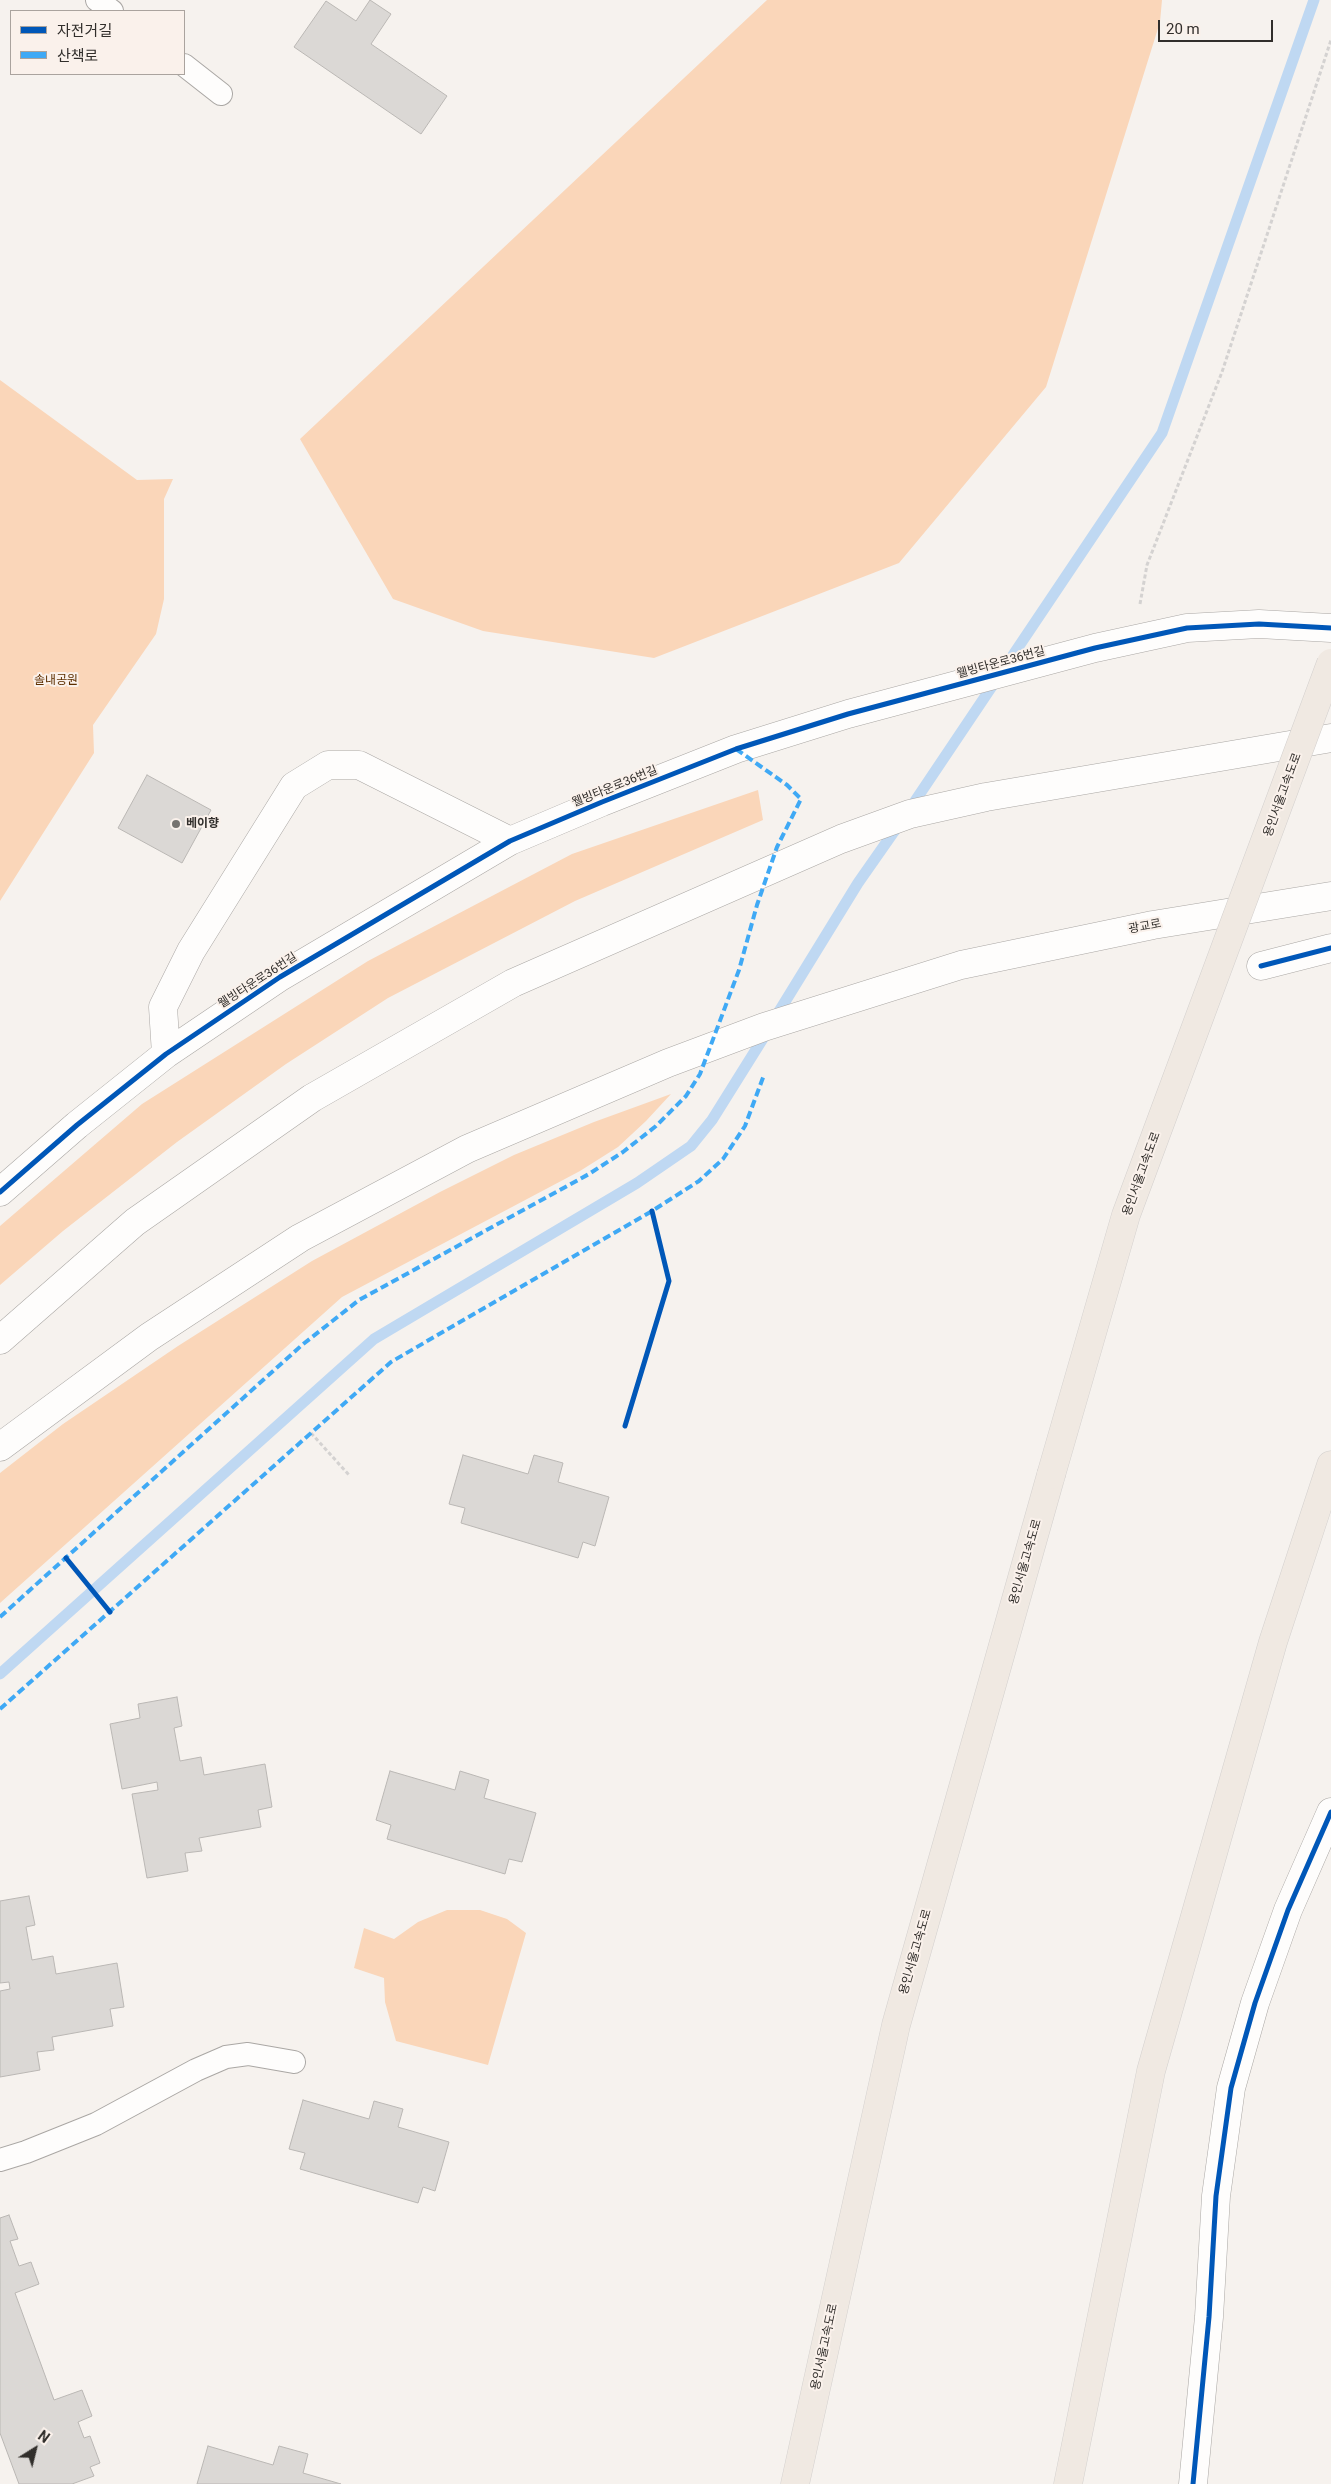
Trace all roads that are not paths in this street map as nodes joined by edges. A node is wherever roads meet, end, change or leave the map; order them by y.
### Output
1 (97, 0) edge
2 (111, 10) edge
3 (185, 67) edge
4 (221, 94) dead end
5 (1331, 628) edge
6 (1331, 663) edge
7 (1331, 738) edge
8 (510, 841) junction
9 (1331, 896) edge
10 (1331, 948) edge
11 (1261, 966) dead end
12 (166, 1054) junction
13 (0, 1192) edge
14 (0, 1340) edge
15 (0, 1447) edge
16 (1331, 1465) edge
17 (1331, 1812) edge
18 (294, 2062) dead end
19 (0, 2160) edge
20 (795, 2484) edge
21 (1068, 2484) edge
22 (1193, 2484) edge

1 - 2 lane
3 - 4 lane
5 - 8 main road, 웰빙타운로36번길
6 - 20 highway, 용인서울고속도로, bridge
7 - 14 main road
8 - 12 main road, 웰빙타운로36번길
8 - 12 main road
9 - 15 main road, 광교로
10 - 11 main road
12 - 13 main road, 웰빙타운로36번길
16 - 21 highway
17 - 22 main road
18 - 19 lane

